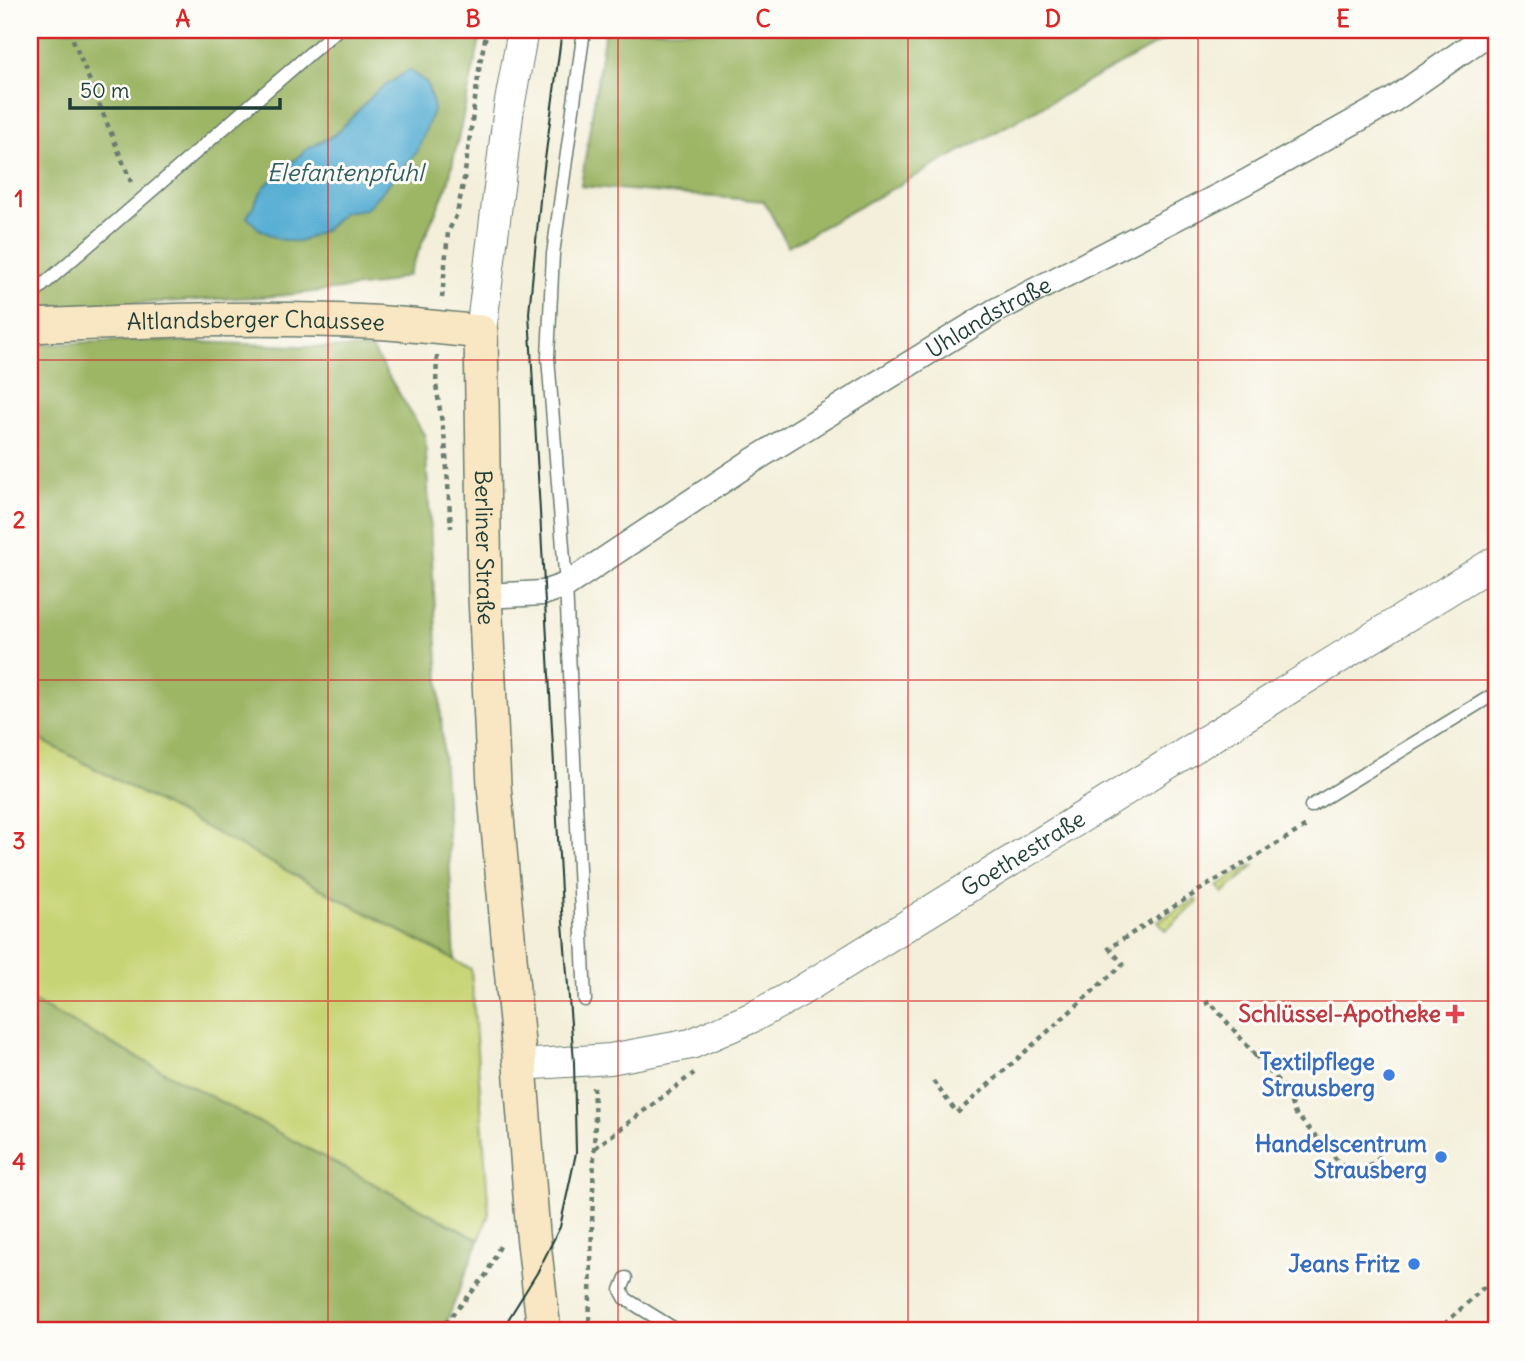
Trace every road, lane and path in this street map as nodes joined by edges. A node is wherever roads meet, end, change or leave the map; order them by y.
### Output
1 (69, 30) edge
2 (337, 30) edge
3 (487, 30) edge
4 (523, 30) edge
5 (584, 30) edge
6 (1493, 30) edge
7 (140, 202) junction
8 (30, 301) edge
9 (30, 326) edge
10 (439, 328) junction
11 (481, 332) junction
12 (1496, 561) edge
13 (566, 585) junction
14 (485, 596) junction
15 (1496, 693) edge
16 (1311, 806) dead end
17 (1310, 824) dead end
18 (585, 1000) dead end
19 (1205, 1004) dead end
20 (719, 1032) junction
21 (1261, 1051) dead end
22 (1255, 1055) junction
23 (592, 1061) junction
24 (520, 1065) junction
25 (933, 1081) dead end
26 (594, 1148) junction
27 (1384, 1154) dead end
28 (502, 1242) dead end
29 (1496, 1276) edge
30 (626, 1278) dead end
31 (439, 1331) edge
32 (544, 1331) edge
33 (589, 1331) edge
34 (678, 1331) edge
35 (1437, 1331) edge

1 - 7 path
2 - 7 lane
3 - 10 path
4 - 11 street, Berliner Straße
5 - 13 lane
6 - 13 street, Uhlandstraße
7 - 8 lane
9 - 10 main road, Altlandsberger Chaussee
10 - 11 main road, Altlandsberger Chaussee
11 - 14 main road, Berliner Straße
12 - 20 street, Goethestraße
13 - 14 street, Uhlandstraße
13 - 18 lane
14 - 24 main road, Berliner Straße
15 - 16 lane
17 - 25 path
19 - 22 path
20 - 23 street, Goethestraße
20 - 26 path
21 - 22 path
22 - 27 path
23 - 24 street, Goethestraße
23 - 26 path
24 - 32 main road, Berliner Straße
26 - 33 path
28 - 31 path
29 - 35 path
30 - 34 lane

